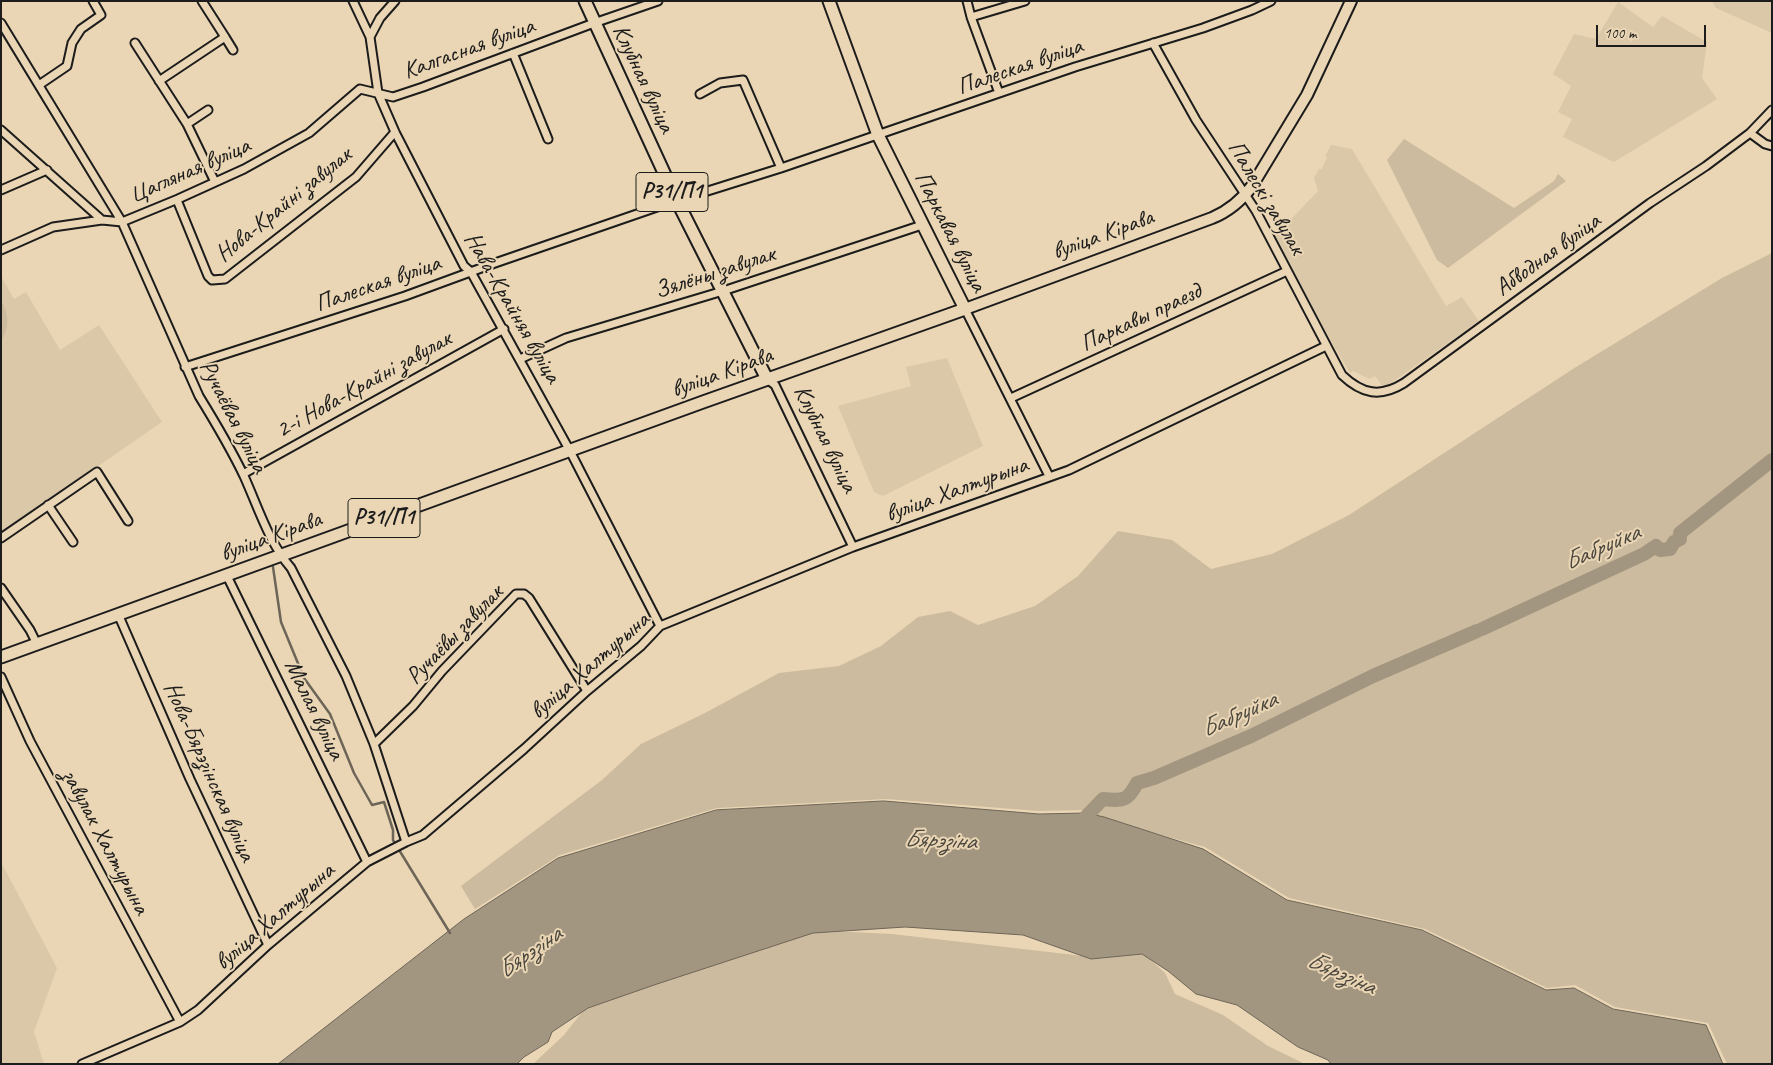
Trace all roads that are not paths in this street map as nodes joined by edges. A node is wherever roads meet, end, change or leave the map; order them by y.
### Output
1 (92, 1) edge
2 (202, 1) edge
3 (353, 1) edge
4 (395, 1) edge
5 (585, 1) edge
6 (658, 1) edge
7 (829, 1) edge
8 (967, 1) edge
9 (1025, 1) edge
10 (1271, 1) edge
11 (1350, 1) edge
12 (971, 17) junction
13 (1, 23) edge
14 (594, 23) junction
15 (225, 37) junction
16 (370, 37) junction
17 (135, 43) dead end
18 (1153, 43) junction
19 (233, 50) dead end
20 (513, 53) junction
21 (159, 81) junction
22 (39, 85) junction
23 (378, 93) junction
24 (999, 93) junction
25 (700, 94) dead end
26 (208, 110) dead end
27 (1772, 110) edge
28 (186, 124) junction
29 (1, 130) edge
30 (395, 132) junction
31 (1750, 133) junction
32 (878, 135) junction
33 (548, 139) dead end
34 (1772, 146) edge
35 (780, 168) junction
36 (47, 170) junction
37 (215, 182) junction
38 (1, 190) edge
39 (1245, 196) junction
40 (177, 200) junction
41 (677, 201) junction
42 (102, 220) junction
43 (122, 222) junction
44 (922, 225) junction
45 (1, 250) edge
46 (1287, 271) junction
47 (471, 272) junction
48 (723, 291) junction
49 (965, 308) junction
50 (504, 329) junction
51 (1326, 346) junction
52 (520, 359) junction
53 (186, 367) junction
54 (1342, 375) joint
55 (767, 379) junction
56 (1011, 398) junction
57 (570, 451) junction
58 (243, 474) junction
59 (1049, 476) junction
60 (48, 505) junction
61 (128, 521) dead end
62 (1, 538) edge
63 (73, 542) dead end
64 (853, 547) junction
65 (280, 556) junction
66 (227, 576) junction
67 (1, 588) edge
68 (118, 614) junction
69 (660, 626) junction
70 (37, 644) junction
71 (1, 657) edge
72 (1, 677) edge
73 (587, 691) junction
74 (374, 744) junction
75 (404, 843) junction
76 (366, 862) junction
77 (268, 945) junction
78 (180, 1022) junction
79 (82, 1064) edge

1 - 22 street
2 - 15 street
3 - 16 street, Нава-Крайняя вуліца
4 - 16 street
5 - 14 main road, Клубная вуліца / Р31/П1
6 - 14 street, Калгасная вуліца
7 - 32 main road, Паркавая вуліца
8 - 12 street
9 - 12 street
10 - 18 street, Палеская вуліца
11 - 39 main road, вуліца Кірава
12 - 24 street
13 - 22 street, Ручаёвая вуліца
14 - 20 street, Калгасная вуліца
14 - 41 main road, Клубная вуліца / Р31/П1
15 - 19 street
15 - 21 street
16 - 23 street, Нава-Крайняя вуліца
17 - 21 street
18 - 24 street, Палеская вуліца
18 - 39 street, Палескі завулак
20 - 23 street, Калгасная вуліца
20 - 33 street
21 - 28 street
22 - 43 street, Ручаёвая вуліца
23 - 30 street, Нава-Крайняя вуліца
23 - 37 street, Цагляная вуліца
24 - 32 street, Палеская вуліца
25 - 35 street
26 - 28 street
27 - 31 street, Абводная вуліца
28 - 37 street
29 - 36 street
30 - 40 street, Нова-Крайні завулак
30 - 47 street, Нава-Крайняя вуліца
31 - 34 street
31 - 54 street, Абводная вуліца
32 - 35 street, Палеская вуліца
32 - 44 main road, Паркавая вуліца
35 - 41 street, Палеская вуліца
36 - 38 street
36 - 42 street
37 - 40 street, Цагляная вуліца
39 - 46 street, Палескі завулак
39 - 49 main road, вуліца Кірава
40 - 43 street, Цагляная вуліца
41 - 47 street, Палеская вуліца
41 - 48 main road, Клубная вуліца / Р31/П1
42 - 43 street, Цагляная вуліца
42 - 45 street, Цагляная вуліца
43 - 53 street, Ручаёвая вуліца
44 - 48 street, Зялёны завулак
44 - 49 main road, Паркавая вуліца
46 - 51 street, Палескі завулак
46 - 56 street, Паркавы праезд
47 - 50 street, Нава-Крайняя вуліца
47 - 53 street, Палеская вуліца
48 - 52 street, Зялёны завулак
48 - 55 main road, Клубная вуліца / Р31/П1
49 - 55 main road, вуліца Кірава / Р31/П1
49 - 56 street, Паркавая вуліца
50 - 52 street, Нава-Крайняя вуліца
50 - 58 street, 2-і Нова-Крайні завулак
51 - 54 street, Палескі завулак
51 - 59 street, вуліца Халтурына
52 - 57 street, Нава-Крайняя вуліца
53 - 58 street, Ручаёвая вуліца
55 - 57 main road, вуліца Кірава / Р31/П1
55 - 64 street, Клубная вуліца
56 - 59 street, Паркавая вуліца
57 - 65 main road, вуліца Кірава / Р31/П1
57 - 69 street, Нава-Крайняя вуліца
58 - 65 street, Ручаёвая вуліца
59 - 64 street, вуліца Халтурына
60 - 61 street
60 - 62 street
60 - 63 street
64 - 69 street, вуліца Халтурына
65 - 66 main road, вуліца Кірава / Р31/П1
65 - 74 street, Ручаёвая вуліца
66 - 68 main road, вуліца Кірава / Р31/П1
66 - 76 street, Малая вуліца
67 - 70 street
68 - 70 main road, вуліца Кірава / Р31/П1
68 - 77 street, Нова-Бярэзінская вуліца
69 - 73 street, вуліца Халтурына
70 - 71 main road, вуліца Кірава / Р31/П1
72 - 78 street, завулак Халтурына
73 - 74 street, Ручаёвы завулак
73 - 75 street, вуліца Халтурына
74 - 75 street, Ручаёвая вуліца
75 - 76 street, вуліца Халтурына
76 - 77 street, вуліца Халтурына
77 - 78 street, вуліца Халтурына
78 - 79 street, вуліца Халтурына

